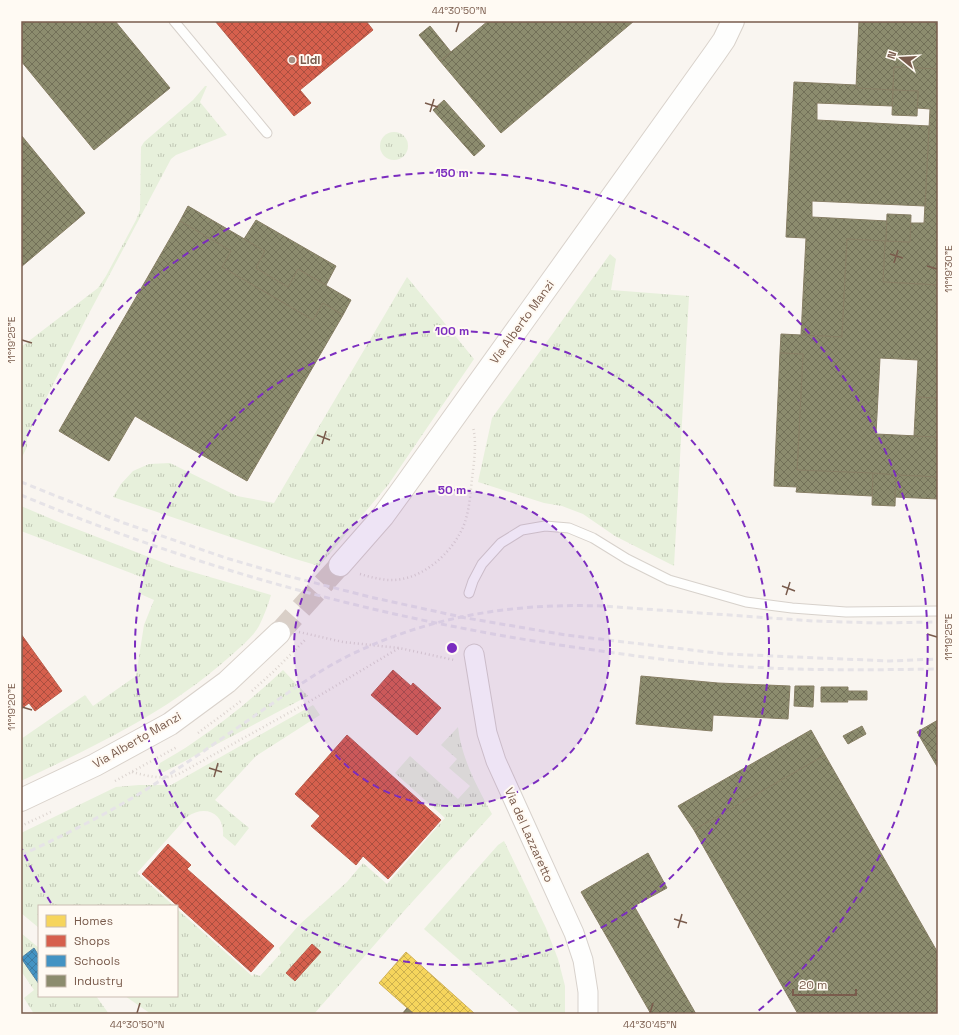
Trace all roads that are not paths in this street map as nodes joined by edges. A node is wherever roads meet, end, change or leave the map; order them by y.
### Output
1 (174, 21) edge
2 (719, 21) edge
3 (733, 21) edge
4 (698, 75) junction
5 (267, 133) dead end
6 (349, 570) tunnel mouth
7 (470, 593) dead end
8 (938, 611) edge
9 (288, 632) tunnel mouth
10 (475, 659) road end
11 (21, 800) edge
12 (588, 1014) edge

1 - 5 lane
2 - 4 main road, Via Alberto Manzi
3 - 4 main road, Via Alberto Manzi
4 - 6 main road, Via Alberto Manzi
7 - 8 lane
9 - 11 main road, Via Alberto Manzi
10 - 12 street, Via del Lazzaretto

